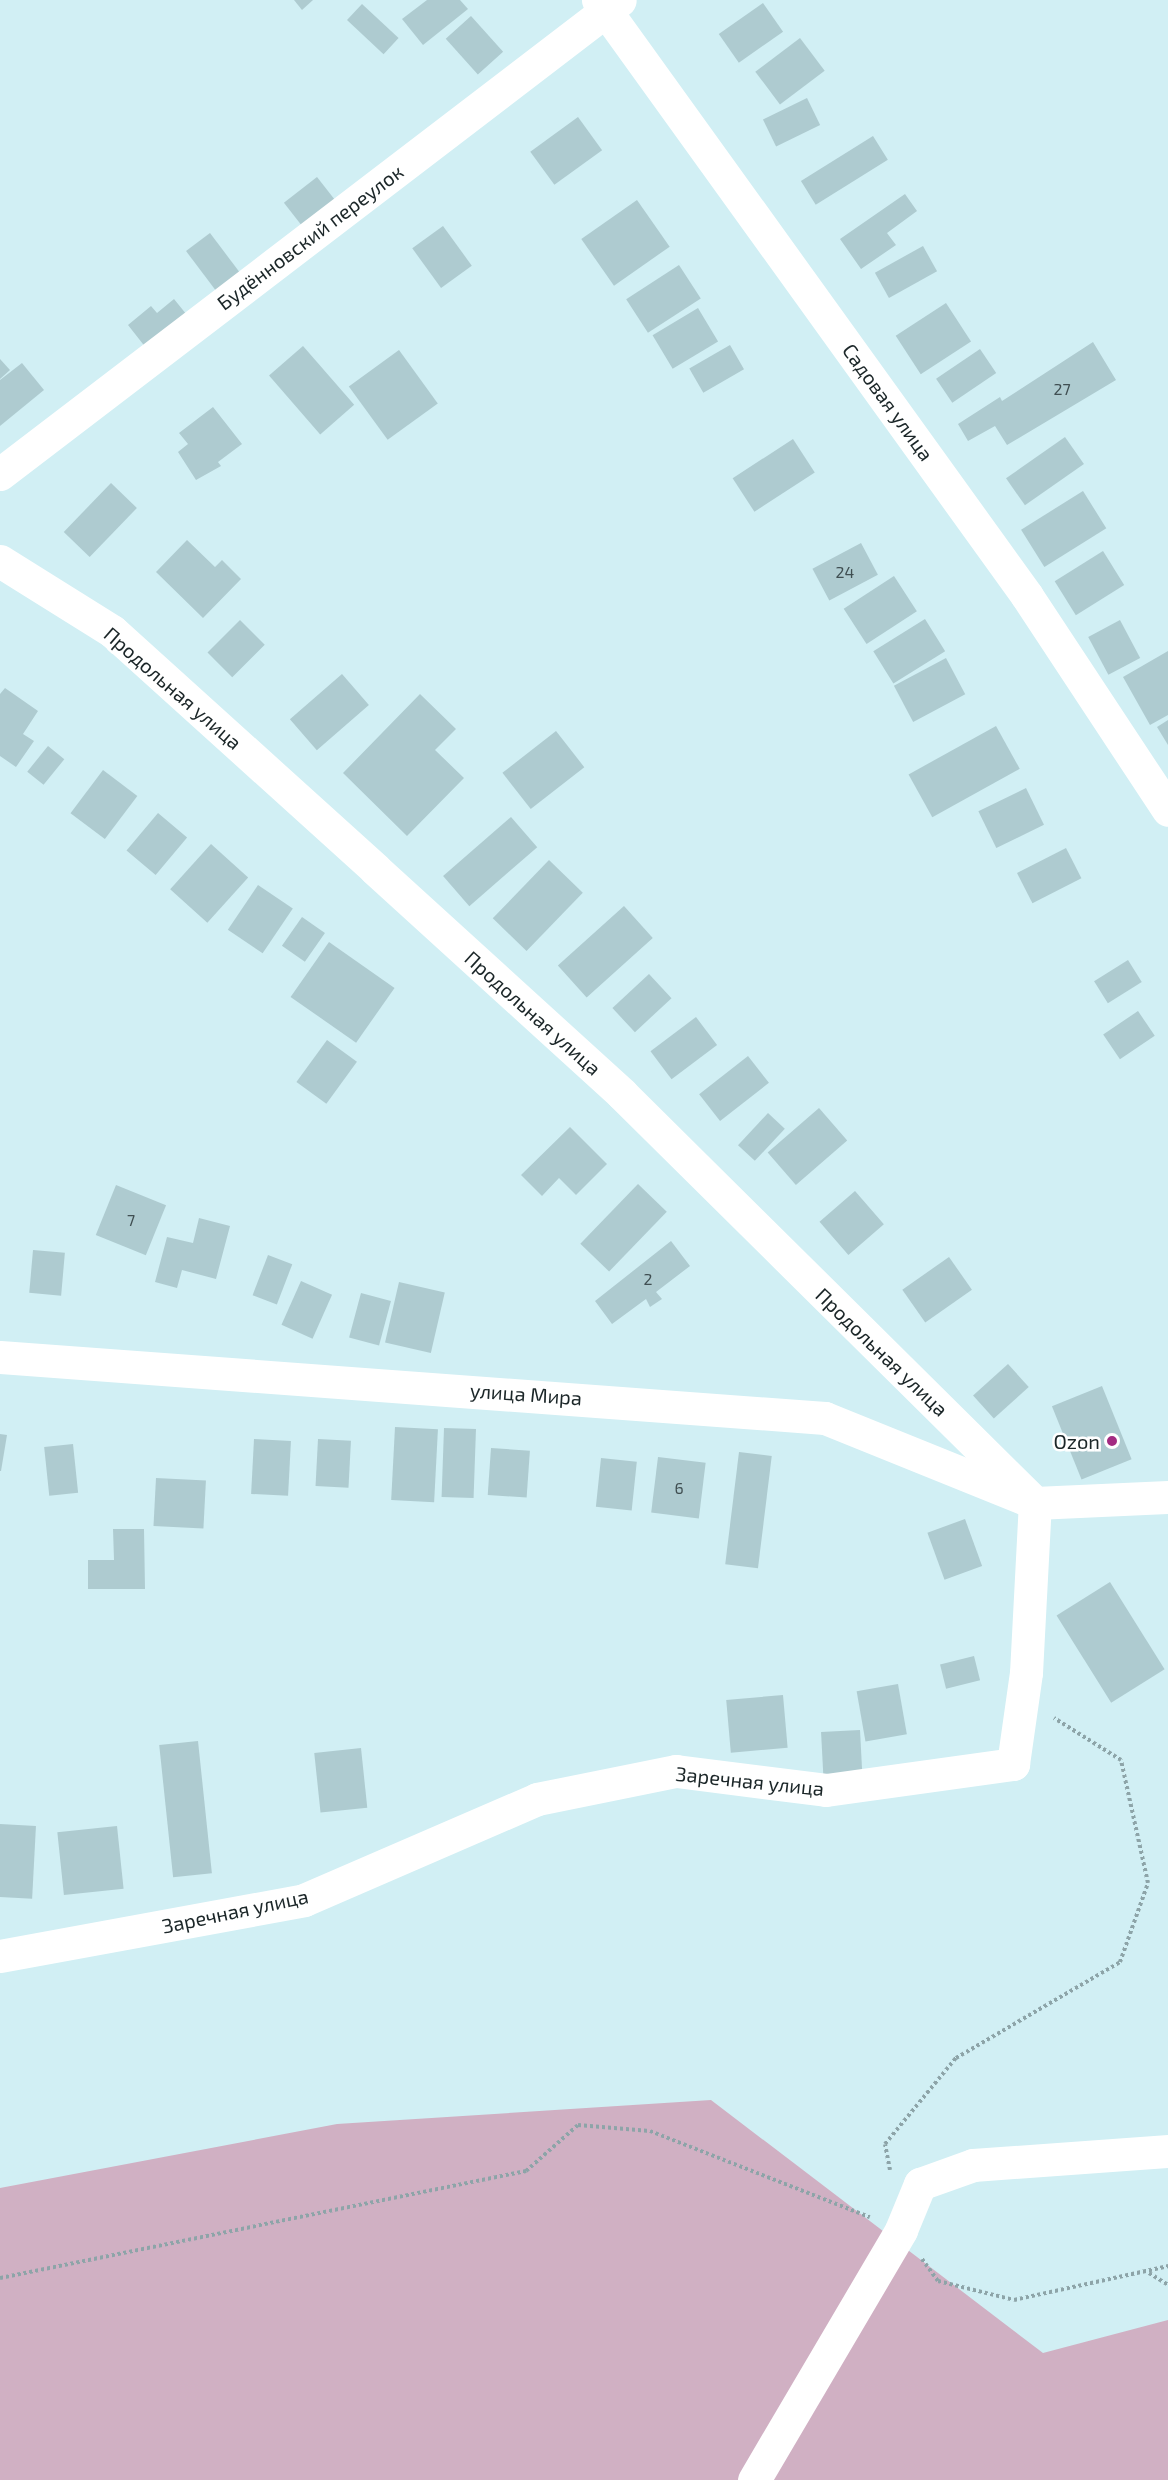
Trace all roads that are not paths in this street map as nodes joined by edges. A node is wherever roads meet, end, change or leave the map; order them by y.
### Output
1 (608, 4) edge
2 (0, 474) edge
3 (0, 561) edge
4 (1168, 810) edge
5 (0, 1358) edge
6 (1168, 1497) edge
7 (1035, 1503) junction
8 (0, 1956) edge
9 (1168, 2151) edge
10 (754, 2480) edge

1 - 2 street, Будённовский переулок
1 - 4 street, Садовая улица
3 - 7 street, Продольная улица
5 - 7 street, улица Мира
6 - 7 street
7 - 8 street, Заречная улица
9 - 10 street

